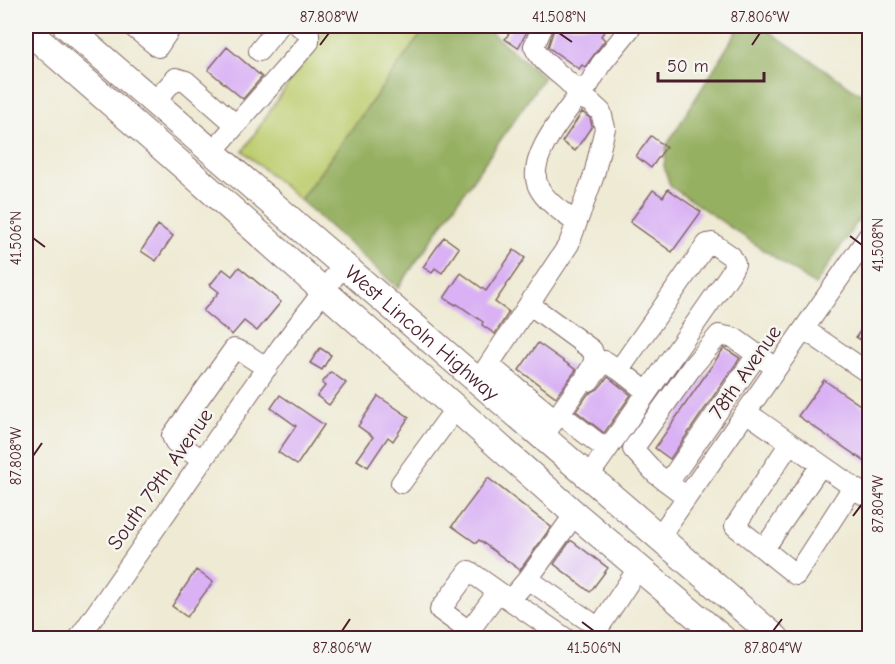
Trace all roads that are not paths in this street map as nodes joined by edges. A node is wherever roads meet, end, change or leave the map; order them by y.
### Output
1 (132, 26) edge
2 (172, 26) edge
3 (279, 26) edge
4 (299, 26) edge
5 (543, 26) edge
6 (632, 26) edge
7 (26, 29) edge
8 (79, 29) edge
9 (258, 51) dead end
10 (578, 94) junction
11 (155, 101) junction
12 (236, 125) junction
13 (213, 152) junction
14 (576, 223) junction
15 (870, 234) edge
16 (344, 264) junction
17 (324, 290) junction
18 (529, 304) junction
19 (696, 320) junction
20 (804, 329) junction
21 (719, 335) junction
22 (757, 355) junction
23 (267, 368) junction
24 (776, 368) junction
25 (619, 370) junction
26 (484, 373) junction
27 (870, 374) edge
28 (581, 383) junction
29 (647, 392) junction
30 (456, 408) junction
31 (746, 412) junction
32 (711, 422) junction
33 (555, 426) junction
34 (729, 436) junction
35 (790, 443) junction
36 (607, 450) junction
37 (203, 460) junction
38 (821, 465) junction
39 (588, 477) junction
40 (535, 478) junction
41 (400, 483) dead end
42 (668, 483) junction
43 (853, 487) junction
44 (687, 497) junction
45 (870, 499) edge
46 (575, 514) junction
47 (659, 537) junction
48 (764, 549) junction
49 (639, 567) junction
50 (528, 579) junction
51 (598, 629) edge
52 (80, 639) edge
53 (565, 639) edge
54 (722, 639) edge
55 (776, 639) edge

1 - 2 street
3 - 9 street
4 - 12 street
5 - 10 street
6 - 10 street
7 - 17 main road, West Lincoln Highway
8 - 11 main road, West Lincoln Highway
10 - 14 street
10 - 14 street
11 - 12 street
11 - 13 main road, West Lincoln Highway
12 - 13 street
13 - 16 main road, West Lincoln Highway
14 - 18 street
15 - 20 street, 78th Avenue
16 - 17 street, South 79th Avenue
16 - 26 main road, West Lincoln Highway
17 - 23 street, South 79th Avenue
17 - 30 main road, West Lincoln Highway
18 - 26 street
18 - 28 street
19 - 21 street
19 - 25 street
19 - 29 street
20 - 24 street, 78th Avenue
20 - 27 street
21 - 22 street
21 - 42 street
22 - 24 street
22 - 32 street
23 - 37 street, South 79th Avenue
23 - 37 street
24 - 31 street, 78th Avenue
25 - 28 street
25 - 29 street
26 - 33 main road, West Lincoln Highway
28 - 33 street
29 - 36 street
30 - 40 main road, West Lincoln Highway
30 - 41 street
31 - 34 street, 78th Avenue
31 - 35 street
32 - 34 street
32 - 42 street
33 - 36 street
33 - 39 main road, West Lincoln Highway
34 - 44 street, 78th Avenue
35 - 38 street
35 - 48 street
36 - 39 street
37 - 52 street, South 79th Avenue
38 - 43 street
38 - 48 street
39 - 47 main road, West Lincoln Highway
40 - 46 main road, West Lincoln Highway
40 - 47 main road
42 - 44 street
43 - 45 street
43 - 48 street
44 - 47 street, 78th Avenue
46 - 49 main road, West Lincoln Highway
46 - 50 street
47 - 55 main road, West Lincoln Highway
49 - 51 street
49 - 54 main road, West Lincoln Highway
50 - 51 street
50 - 53 street

